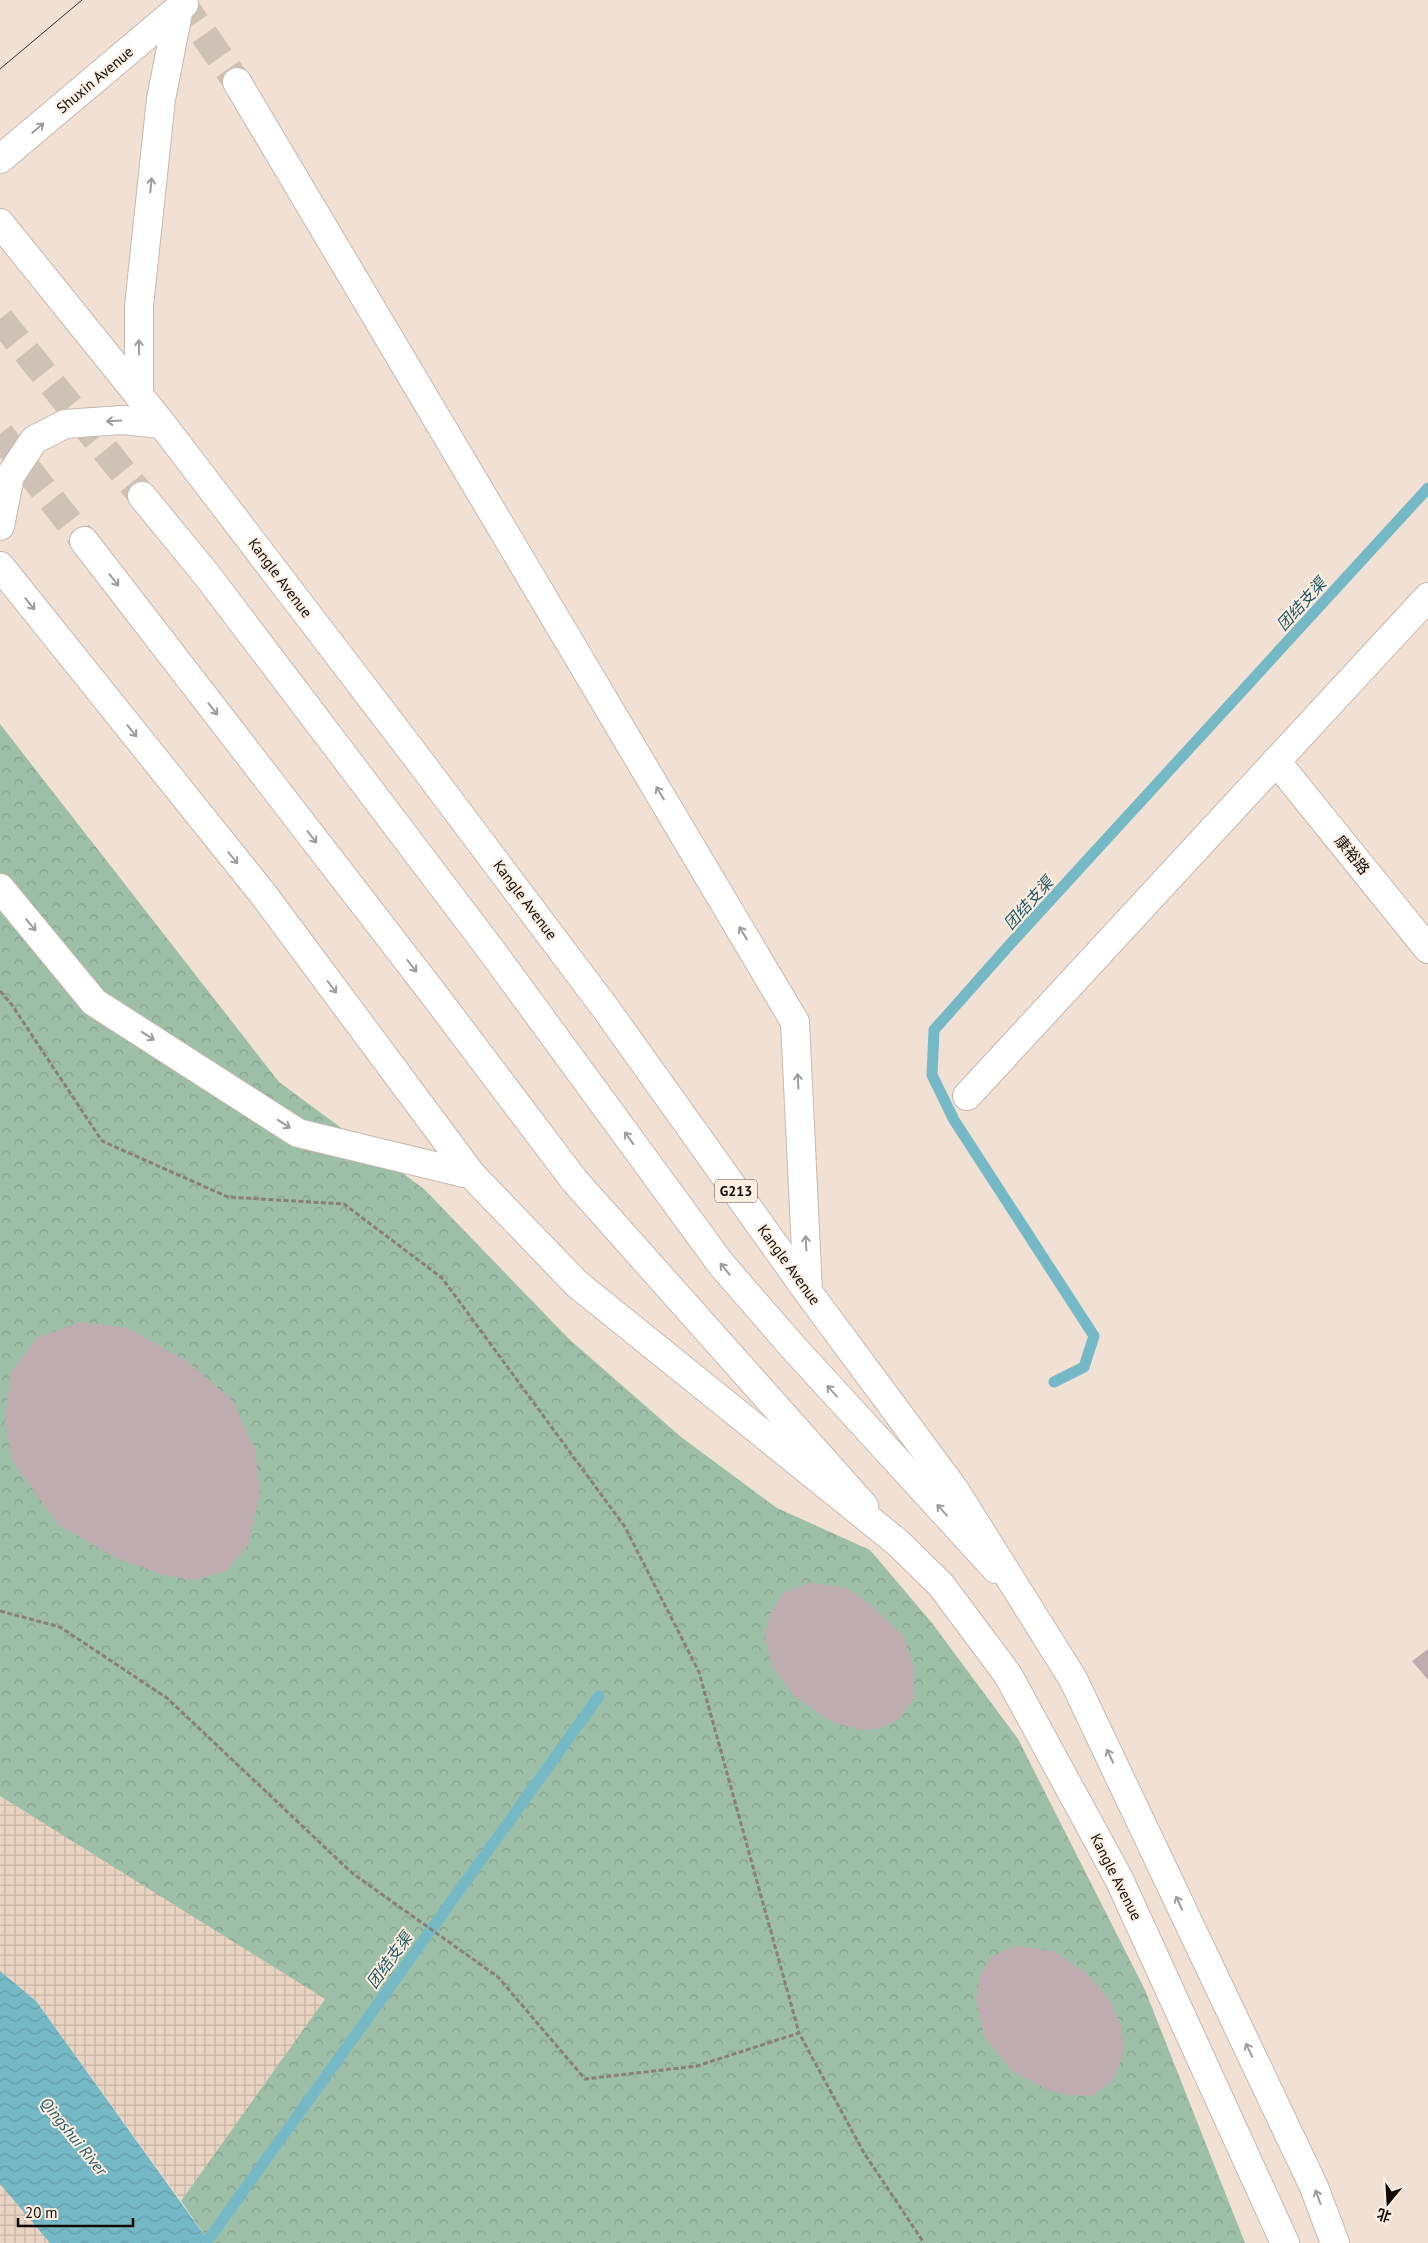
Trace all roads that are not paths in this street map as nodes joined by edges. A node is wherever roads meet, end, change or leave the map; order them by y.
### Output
1 (184, 4) edge
2 (237, 82) tunnel mouth
3 (0, 159) edge
4 (0, 223) edge
5 (139, 396) junction
6 (162, 424) junction
7 (142, 496) tunnel mouth
8 (0, 526) edge
9 (84, 542) tunnel mouth
10 (0, 566) edge
11 (1428, 597) edge
12 (1276, 761) junction
13 (0, 888) edge
14 (1428, 949) edge
15 (967, 1096) dead end
16 (472, 1175) junction
17 (808, 1292) junction
18 (897, 1542) junction
19 (1022, 1598) junction
20 (1285, 2243) edge
21 (1335, 2243) edge

3 -> 1 main road, Shuxin Avenue
5 -> 1 main road
17 -> 2 main road
4 - 5 main road, Kangle Avenue / G213
5 - 6 main road, Kangle Avenue / G213
6 -> 8 main road
6 - 17 main road, Kangle Avenue / G213
19 -> 7 main road, Kangle Avenue
9 -> 18 main road, Kangle Avenue
10 -> 16 main road, Kangle Avenue
11 - 12 main road
12 - 14 main road, 康裕路
12 - 15 main road
13 -> 16 main road
16 - 18 main road, Kangle Avenue
17 - 19 main road, Kangle Avenue / G213
18 - 20 main road, Kangle Avenue
21 -> 19 main road, Kangle Avenue / G213

